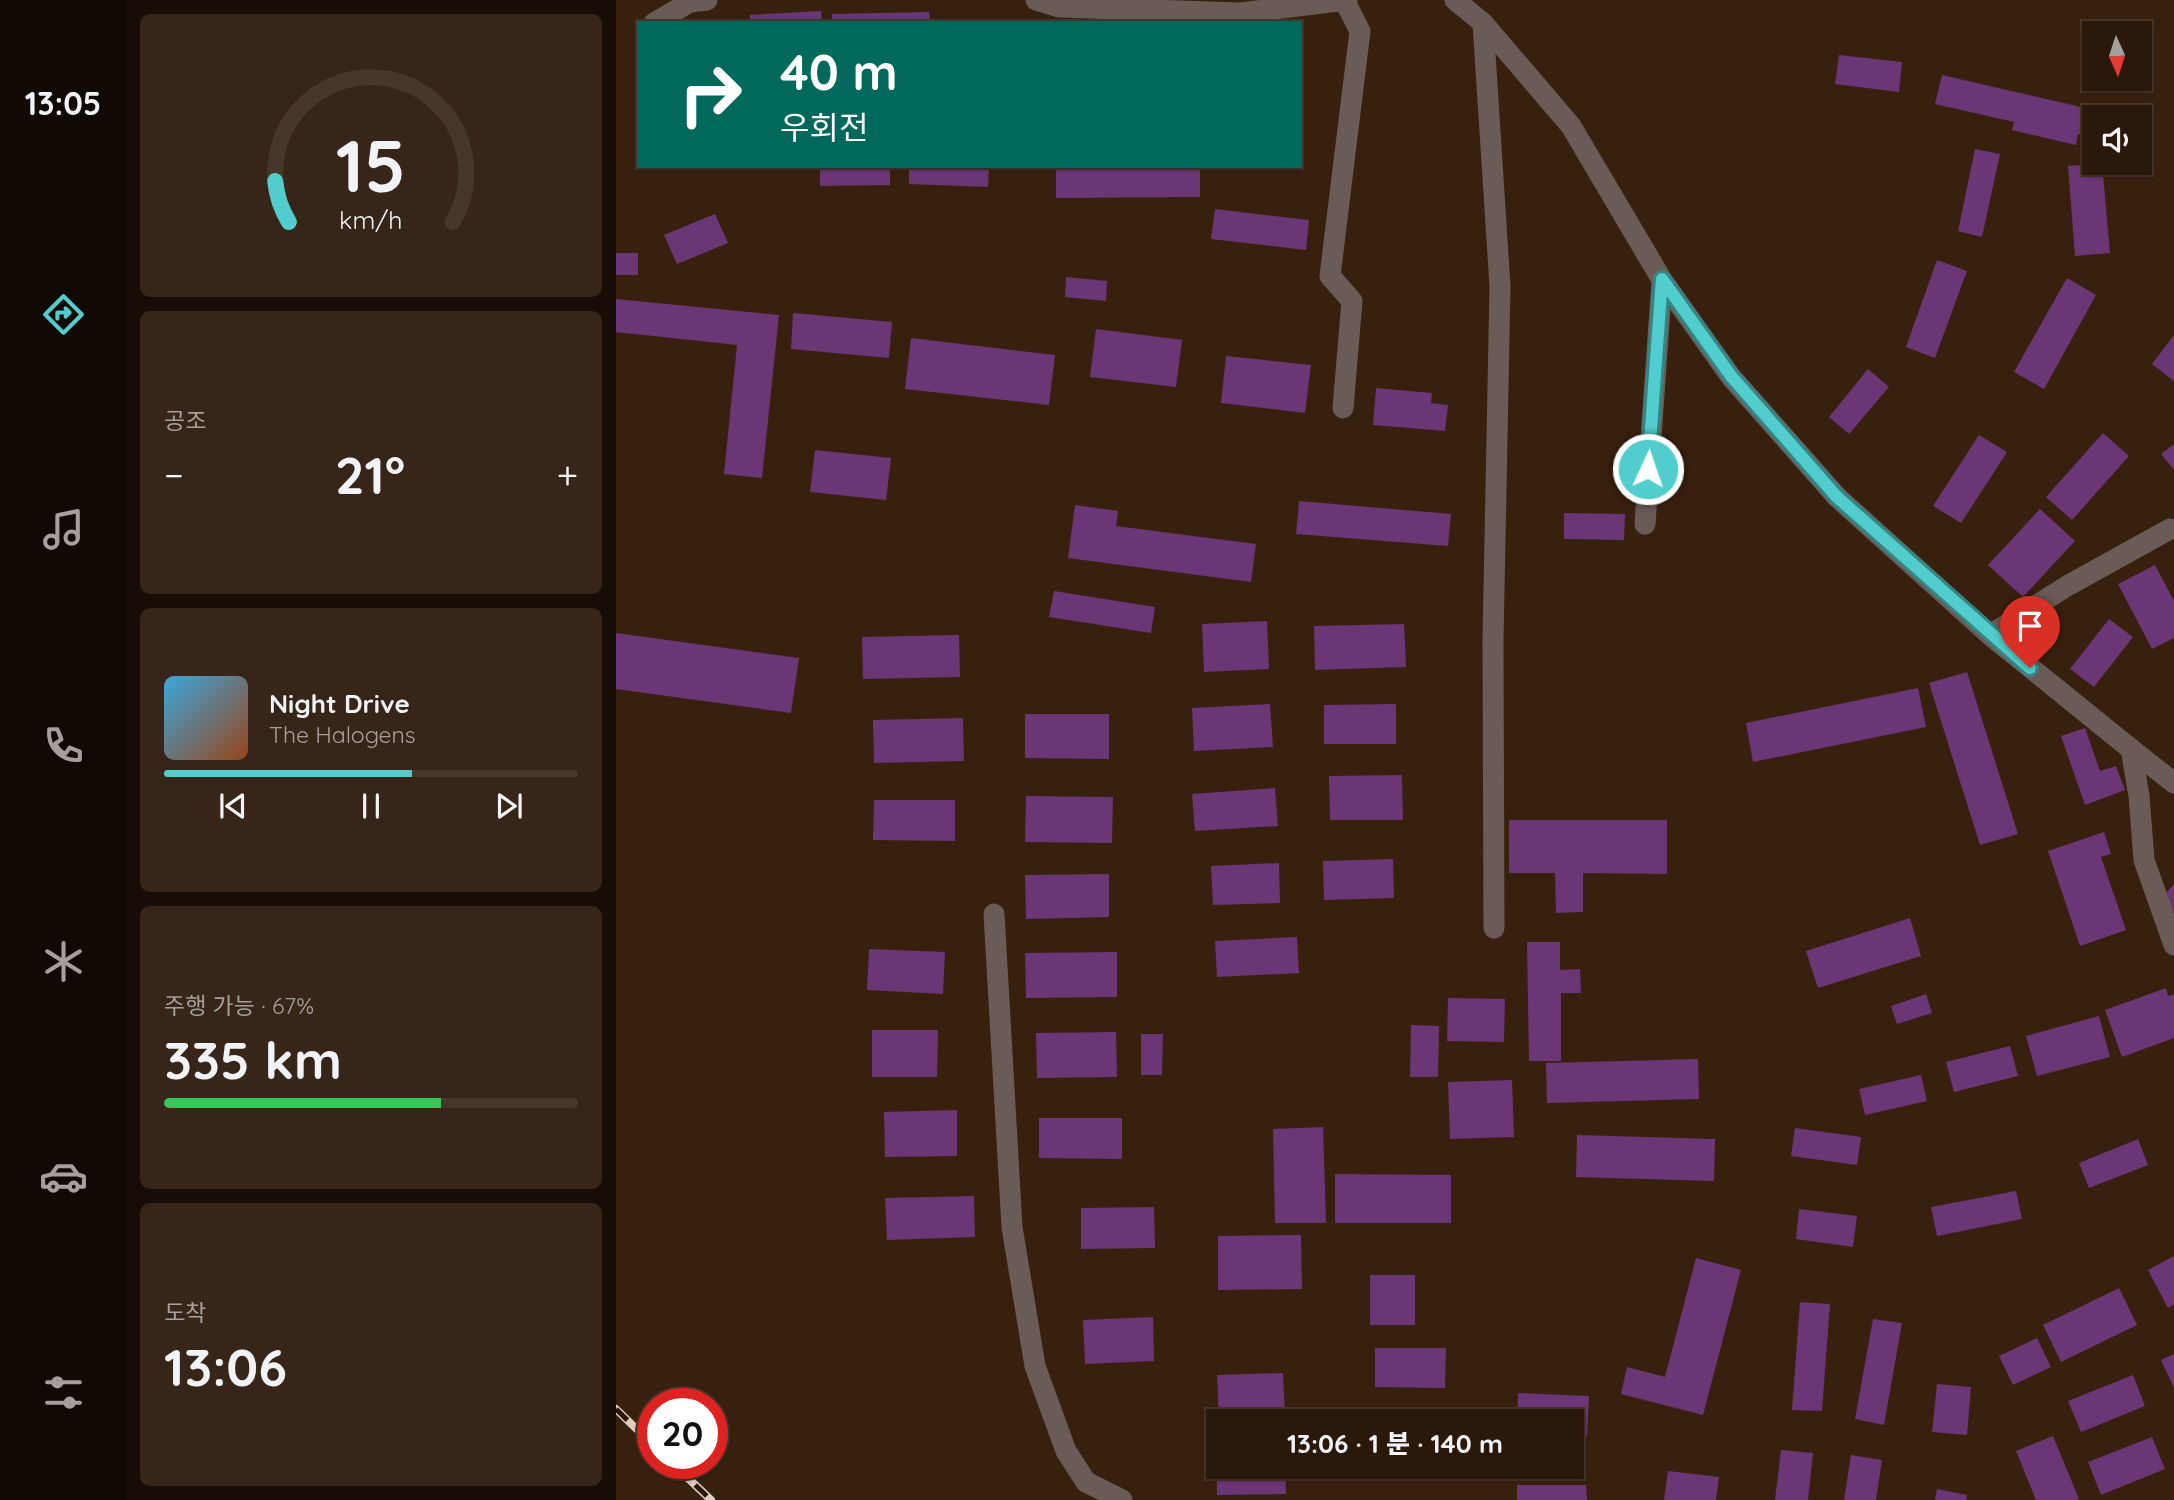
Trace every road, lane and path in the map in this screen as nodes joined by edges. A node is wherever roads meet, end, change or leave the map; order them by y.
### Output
1 (708, 0) edge
2 (1036, 0) edge
3 (1455, 0) edge
4 (1346, 1) edge
5 (657, 21) edge
6 (1483, 23) junction
7 (1662, 279) junction
8 (1343, 408) dead end
9 (1645, 524) dead end
10 (2170, 529) dead end
11 (1990, 635) junction
12 (2131, 749) junction
13 (2174, 783) edge
14 (994, 914) dead end
15 (1494, 928) dead end
16 (2174, 945) edge
17 (1122, 1500) edge

1 - 5 street
2 - 4 street
3 - 6 street
4 - 8 street
6 - 7 street
6 - 15 street
7 - 9 street
7 - 11 street
10 - 11 street
11 - 12 street
12 - 13 street
12 - 16 street
14 - 17 street

